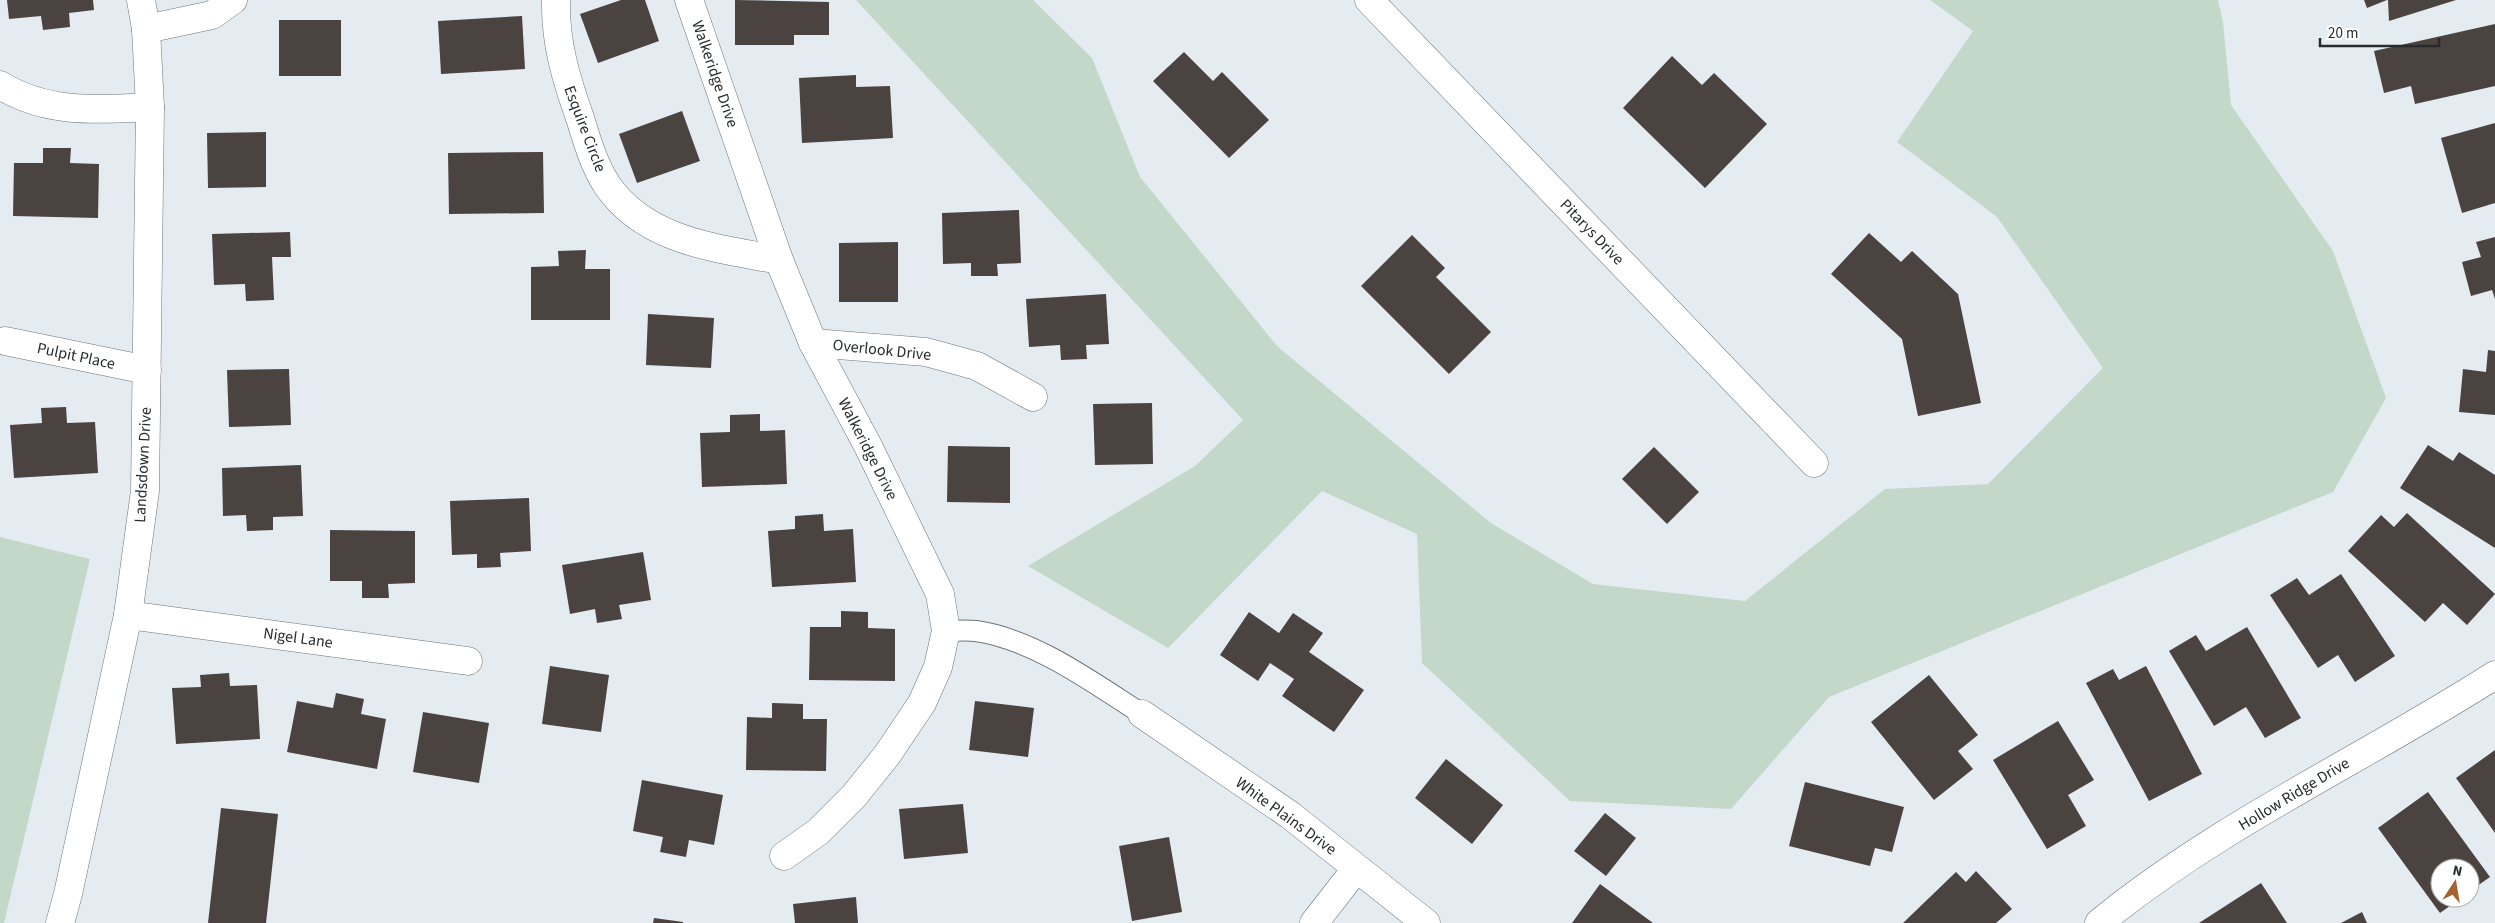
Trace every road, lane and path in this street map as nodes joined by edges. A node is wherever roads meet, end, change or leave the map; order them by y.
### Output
1 (141, 0) edge
2 (233, 0) edge
3 (556, 0) edge
4 (689, 0) edge
5 (1369, 0) edge
6 (146, 29) junction
7 (0, 85) edge
8 (150, 107) junction
9 (779, 260) junction
10 (5, 341) dead end
11 (813, 342) junction
12 (147, 370) junction
13 (1033, 398) dead end
14 (1814, 463) dead end
15 (128, 615) junction
16 (946, 631) junction
17 (468, 661) dead end
18 (2495, 675) edge
19 (1142, 714) joint
20 (784, 856) dead end
21 (1356, 868) junction
22 (60, 923) edge
23 (1314, 923) edge
24 (1426, 923) edge
25 (2099, 923) edge

1 - 6 street, Landsdown Drive
2 - 6 street
3 - 9 street, Esquire Circle
4 - 9 street, Walkeridge Drive
5 - 14 street, Pitarys Drive
6 - 8 street, Landsdown Drive
7 - 8 street
8 - 12 street, Landsdown Drive
9 - 11 street, Walkeridge Drive
10 - 12 street, Pulpit Place
11 - 13 street, Overlook Drive
11 - 16 street, Walkeridge Drive
12 - 15 street, Landsdown Drive
15 - 17 street, Nigel Lane
15 - 22 street, Landsdown Drive
16 - 19 lane
16 - 20 street, Walkeridge Drive
18 - 25 street, Hollow Ridge Drive
19 - 21 street, White Plains Drive
21 - 23 street
21 - 24 street, White Plains Drive

